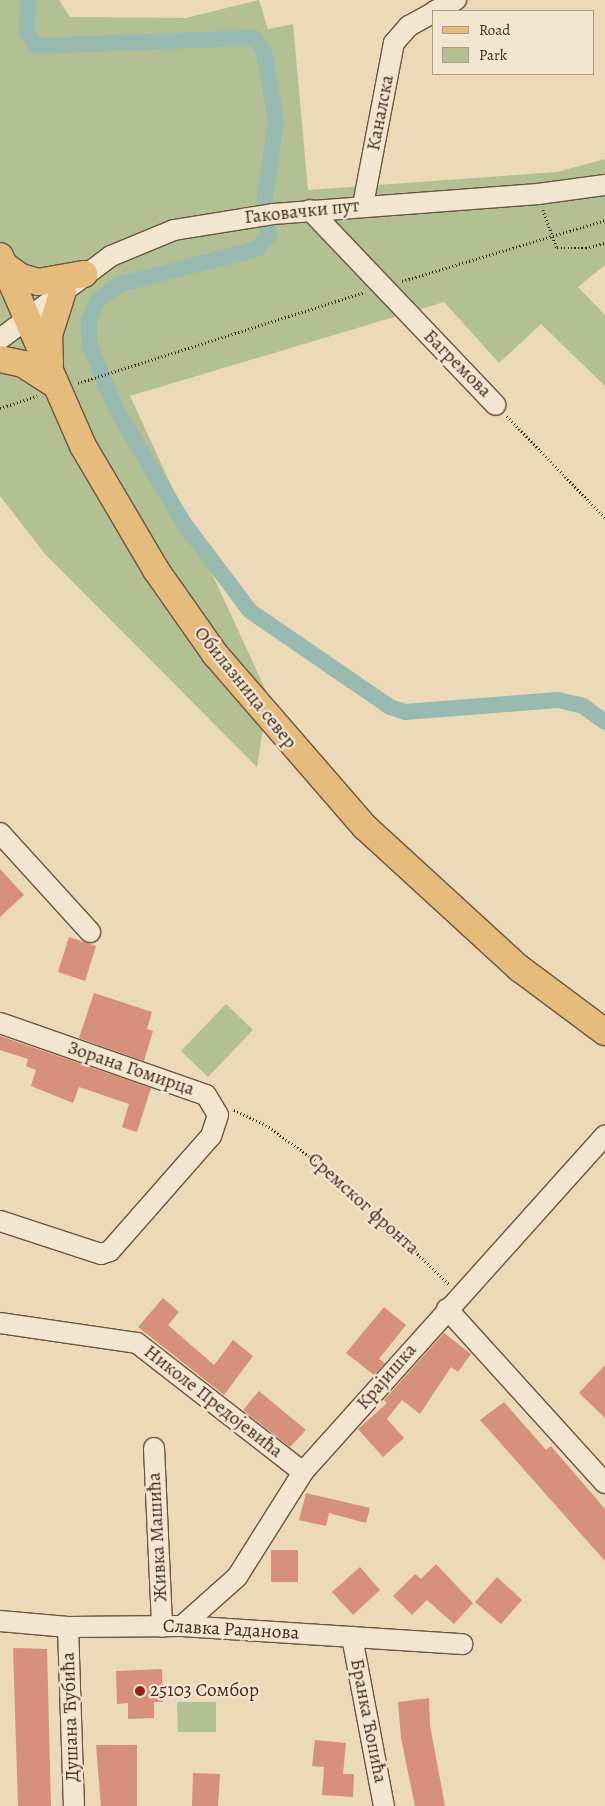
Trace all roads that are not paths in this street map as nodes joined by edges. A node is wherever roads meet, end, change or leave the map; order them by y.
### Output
1 (456, 0) edge
2 (438, 10) edge
3 (432, 14) edge
4 (605, 185) edge
5 (363, 205) junction
6 (310, 210) junction
7 (2, 260) edge
8 (84, 274) junction
9 (62, 291) junction
10 (25, 319) junction
11 (0, 339) edge
12 (0, 359) edge
13 (54, 384) junction
14 (496, 405) road end
15 (0, 833) edge
16 (90, 932) dead end
17 (0, 1023) edge
18 (605, 1032) edge
19 (605, 1136) edge
20 (0, 1221) edge
21 (453, 1302) junction
22 (0, 1323) edge
23 (154, 1448) dead end
24 (303, 1472) junction
25 (605, 1483) edge
26 (0, 1621) edge
27 (162, 1626) junction
28 (182, 1626) junction
29 (68, 1627) junction
30 (352, 1637) junction
31 (462, 1644) dead end
32 (74, 1806) edge
33 (384, 1806) edge

1 - 2 street
3 - 5 street, Каналска
4 - 5 street, Гаковачки пут
5 - 6 street, Гаковачки пут
6 - 8 street, Гаковачки пут
6 - 14 street, Багремова
7 - 8 main road
7 - 10 main road, Обилазница север
8 - 9 street, Гаковачки пут
9 - 10 street, Гаковачки пут
9 - 13 main road
10 - 11 street, Гаковачки пут
10 - 13 main road, Обилазница север
12 - 13 main road
13 - 18 main road, Обилазница север
15 - 16 street
17 - 20 street, Зорана Гомирца
19 - 21 street, Крајишка
21 - 24 street, Крајишка
21 - 25 street
22 - 24 street, Николе Предојевића
23 - 27 street, Живка Машића
24 - 28 street, Крајишка
26 - 29 street, Славка Раданова
27 - 28 street, Славка Раданова
27 - 29 street, Славка Раданова
28 - 30 street, Славка Раданова
29 - 32 street, Душана Ћубића
30 - 31 street, Славка Раданова
30 - 33 street, Бранка Ћопића

